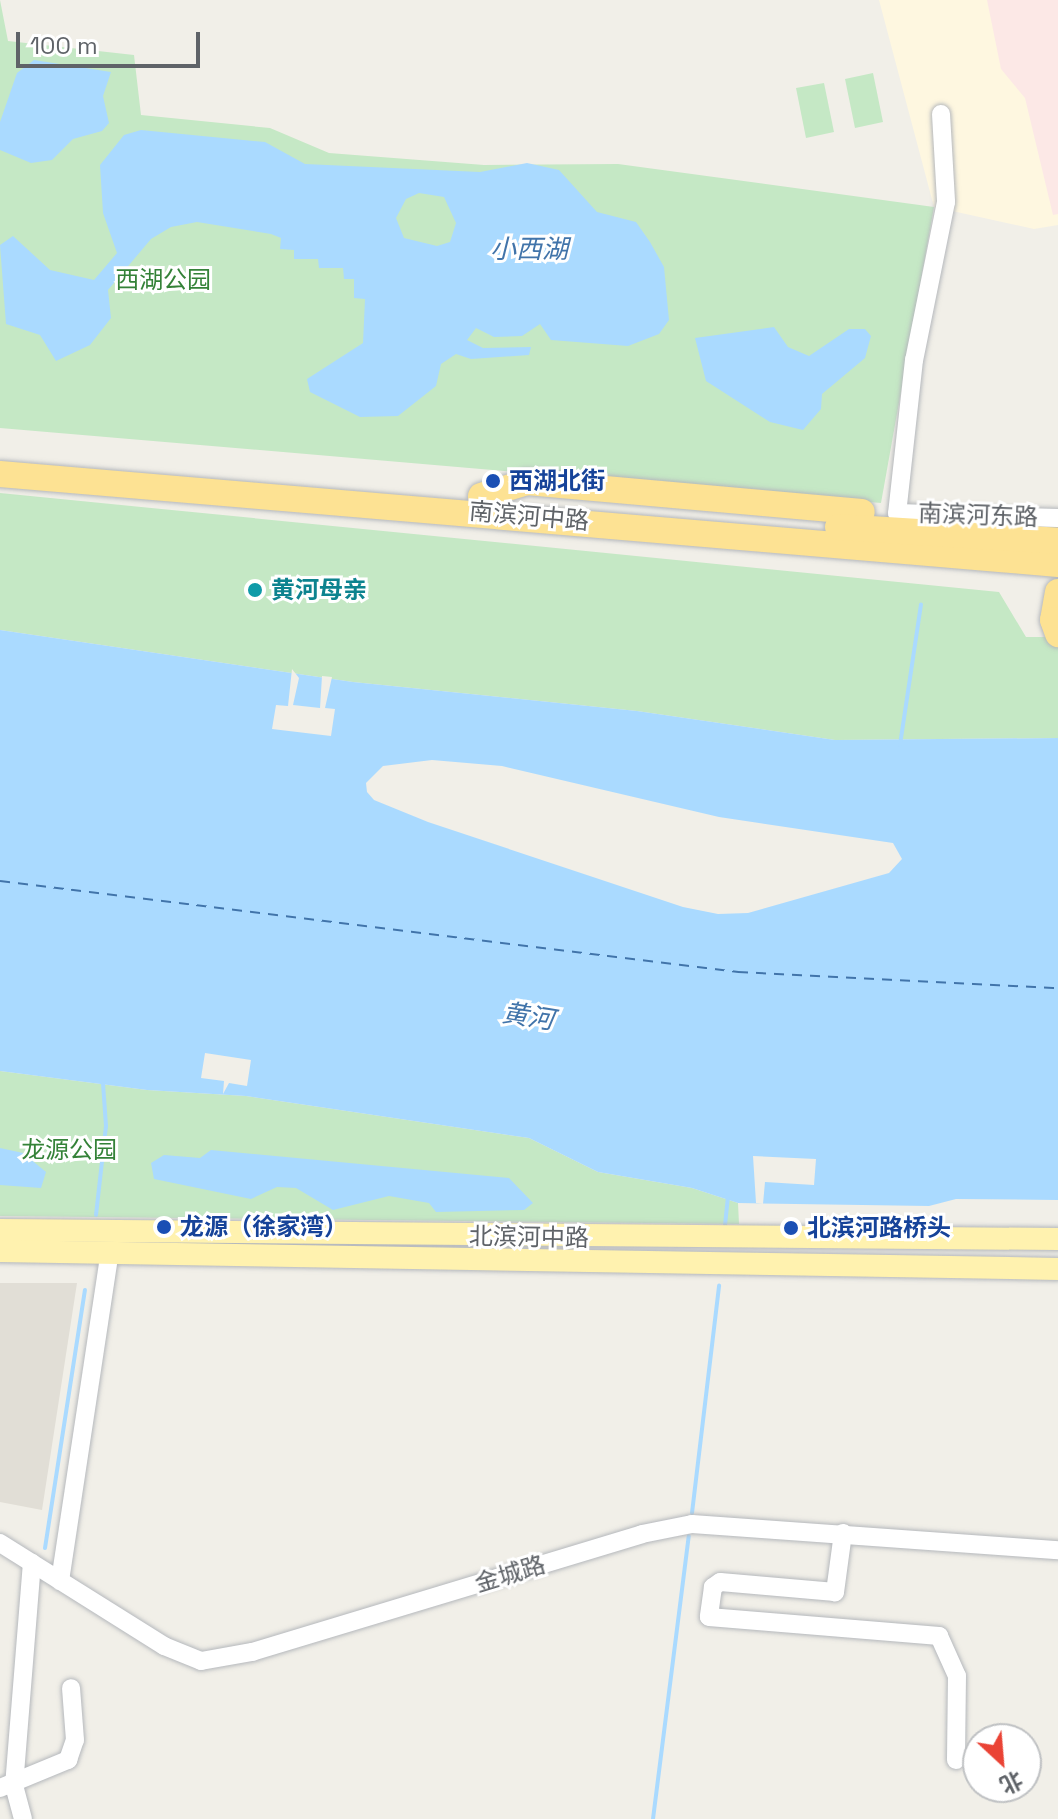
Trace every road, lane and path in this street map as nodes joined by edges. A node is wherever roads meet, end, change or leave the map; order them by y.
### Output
1 (941, 114) dead end
2 (0, 458) edge
3 (0, 474) edge
4 (481, 496) junction
5 (897, 513) junction
6 (1057, 529) edge
7 (707, 531) junction
8 (1058, 564) edge
9 (1058, 580) edge
10 (1058, 592) edge
11 (1058, 634) edge
12 (0, 1230) edge
13 (1058, 1239) edge
14 (919, 1241) junction
15 (1058, 1250) edge
16 (0, 1251) edge
17 (110, 1252) junction
18 (1052, 1274) edge
19 (843, 1533) junction
20 (0, 1543) edge
21 (1058, 1550) edge
22 (32, 1563) junction
23 (60, 1581) junction
24 (71, 1688) dead end
25 (956, 1760) dead end
26 (7, 1787) edge
27 (23, 1819) edge

1 - 5 street
2 - 4 highway, 南滨河中路
3 - 7 highway, 南滨河中路
4 - 5 highway
4 - 6 highway, 南滨河中路
5 - 6 highway
7 - 8 highway, 南滨河中路
7 - 9 highway
10 - 11 highway
12 - 14 main road, 北滨河中路
13 - 14 main road, 北滨河中路
14 - 15 main road
16 - 17 main road, 北滨河中路
17 - 18 main road, 北滨河中路
17 - 23 street
19 - 21 street, 金城路
19 - 23 street, 金城路
19 - 25 street
20 - 22 street, 金城路
22 - 23 street, 金城路
22 - 26 street
24 - 26 street
26 - 27 street

